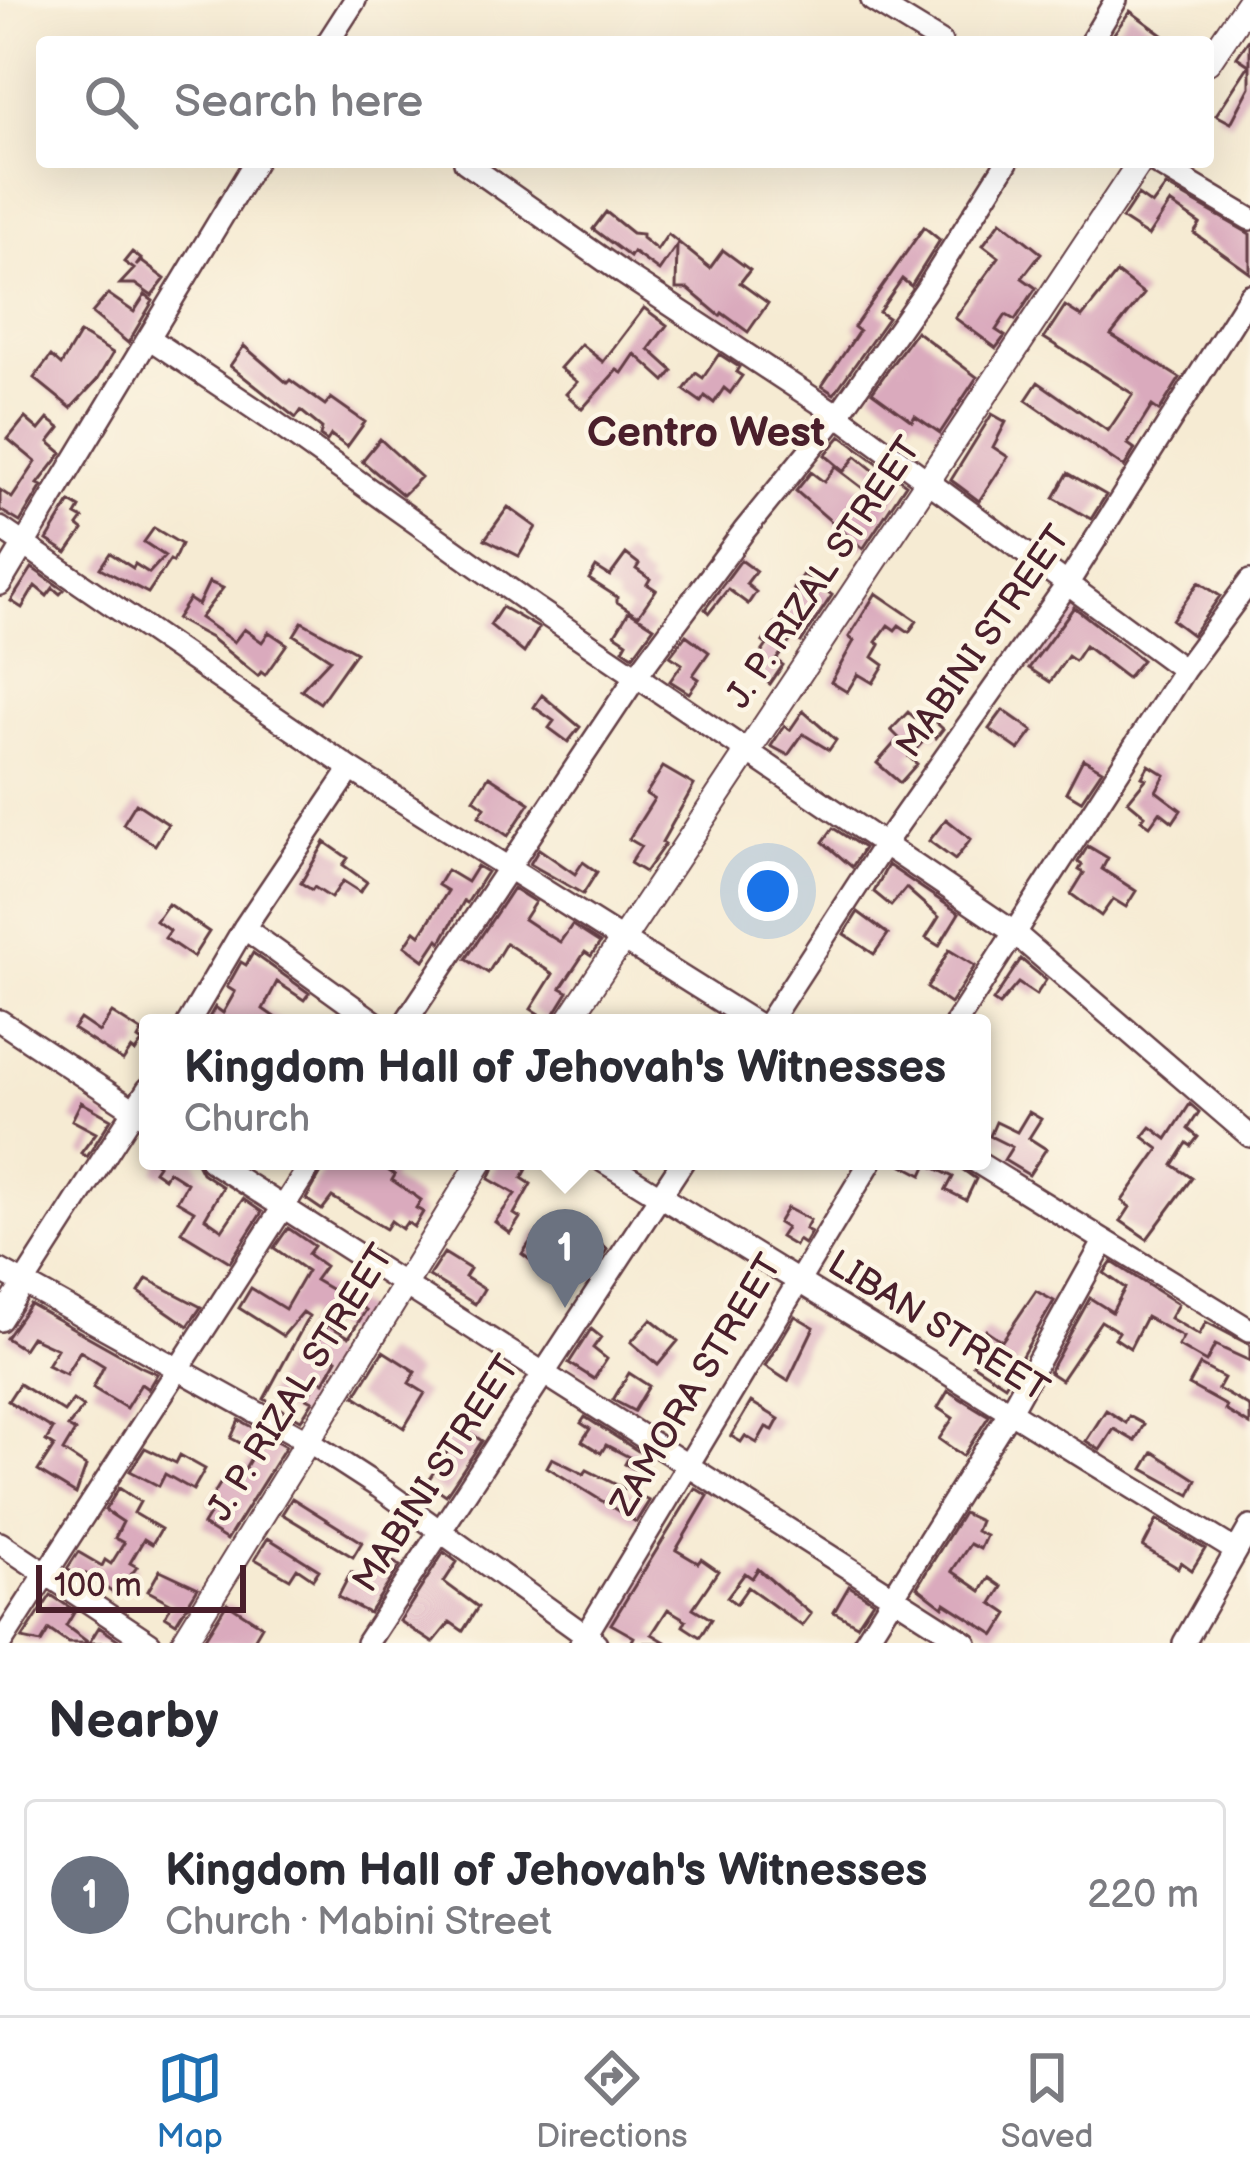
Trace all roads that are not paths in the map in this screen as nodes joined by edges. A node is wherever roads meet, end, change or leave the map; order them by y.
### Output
1 (355, 0) edge
2 (872, 0) edge
3 (1115, 0) edge
4 (1250, 0) edge
5 (332, 36) edge
6 (931, 36) edge
7 (1094, 36) edge
8 (1214, 53) edge
9 (251, 168) edge
10 (474, 168) edge
11 (1003, 168) edge
12 (1136, 168) edge
13 (1164, 168) edge
14 (1250, 219) edge
15 (1250, 295) edge
16 (149, 338) junction
17 (838, 415) junction
18 (929, 481) junction
19 (0, 528) edge
20 (23, 544) junction
21 (1250, 581) edge
22 (0, 584) edge
23 (1066, 586) junction
24 (1184, 670) junction
25 (638, 674) junction
26 (748, 752) junction
27 (351, 769) junction
28 (885, 843) junction
29 (508, 869) junction
30 (244, 928) junction
31 (1012, 932) junction
32 (620, 939) junction
33 (193, 1014) edge
34 (363, 1014) edge
35 (410, 1014) edge
36 (573, 1014) edge
37 (741, 1014) edge
38 (774, 1014) edge
39 (962, 1014) edge
40 (0, 1021) edge
41 (139, 1113) edge
42 (139, 1119) edge
43 (1250, 1136) edge
44 (225, 1170) edge
45 (307, 1170) edge
46 (475, 1170) edge
47 (618, 1170) edge
48 (678, 1170) edge
49 (866, 1170) edge
50 (989, 1170) edge
51 (662, 1196) junction
52 (282, 1208) junction
53 (1104, 1243) junction
54 (0, 1270) edge
55 (800, 1279) junction
56 (405, 1283) junction
57 (24, 1286) junction
58 (0, 1320) edge
59 (1250, 1330) edge
60 (176, 1371) junction
61 (542, 1371) junction
62 (1010, 1411) junction
63 (308, 1442) junction
64 (687, 1462) junction
65 (1250, 1527) edge
66 (440, 1531) junction
67 (0, 1543) edge
68 (1236, 1551) junction
69 (47, 1575) junction
70 (892, 1596) junction
71 (587, 1641) edge
72 (2, 1643) edge
73 (150, 1643) edge
74 (183, 1643) edge
75 (367, 1643) edge
76 (865, 1643) edge
77 (966, 1643) edge
78 (1184, 1643) edge

1 - 5 street
2 - 6 street
3 - 7 street
4 - 8 main road
9 - 16 street
10 - 17 street
11 - 17 street
12 - 18 main road, J. P. RIZAL STREET
13 - 14 street
15 - 23 street, MABINI STREET
16 - 20 street
16 - 25 street
17 - 18 street
17 - 25 street
18 - 23 street
18 - 26 main road, J. P. RIZAL STREET
19 - 20 street
20 - 22 street
20 - 27 street
21 - 24 street
23 - 24 street
23 - 28 street, MABINI STREET
24 - 31 street
25 - 26 street
25 - 29 street
26 - 28 street
26 - 32 main road, J. P. RIZAL STREET
27 - 29 street
27 - 30 street
28 - 31 street
28 - 38 street, MABINI STREET
29 - 32 street
29 - 35 street
30 - 33 street
30 - 34 street
31 - 39 street
31 - 43 street
32 - 36 main road, J. P. RIZAL STREET
32 - 37 street
40 - 41 street
42 - 57 street
44 - 52 street
45 - 52 street
46 - 56 main road, J. P. RIZAL STREET
47 - 51 street, LIBAN STREET
48 - 51 street, MABINI STREET
49 - 55 street, ZAMORA STREET
50 - 53 street
51 - 55 street, LIBAN STREET
51 - 61 street, MABINI STREET
52 - 56 street
52 - 60 street
53 - 59 street
53 - 62 street
54 - 57 street
55 - 62 street, LIBAN STREET
55 - 64 street, ZAMORA STREET
56 - 61 street
56 - 63 main road, J. P. RIZAL STREET
57 - 58 street
57 - 60 street
60 - 63 street
60 - 69 street
61 - 64 street
61 - 66 street, MABINI STREET
62 - 68 street, LIBAN STREET
62 - 70 street
63 - 66 street
63 - 74 main road, J. P. RIZAL STREET
64 - 70 street
64 - 71 street, ZAMORA STREET
65 - 68 street
66 - 71 street
66 - 75 street, MABINI STREET
67 - 69 street
68 - 78 street
69 - 72 street
69 - 73 street
70 - 76 street
70 - 77 street

